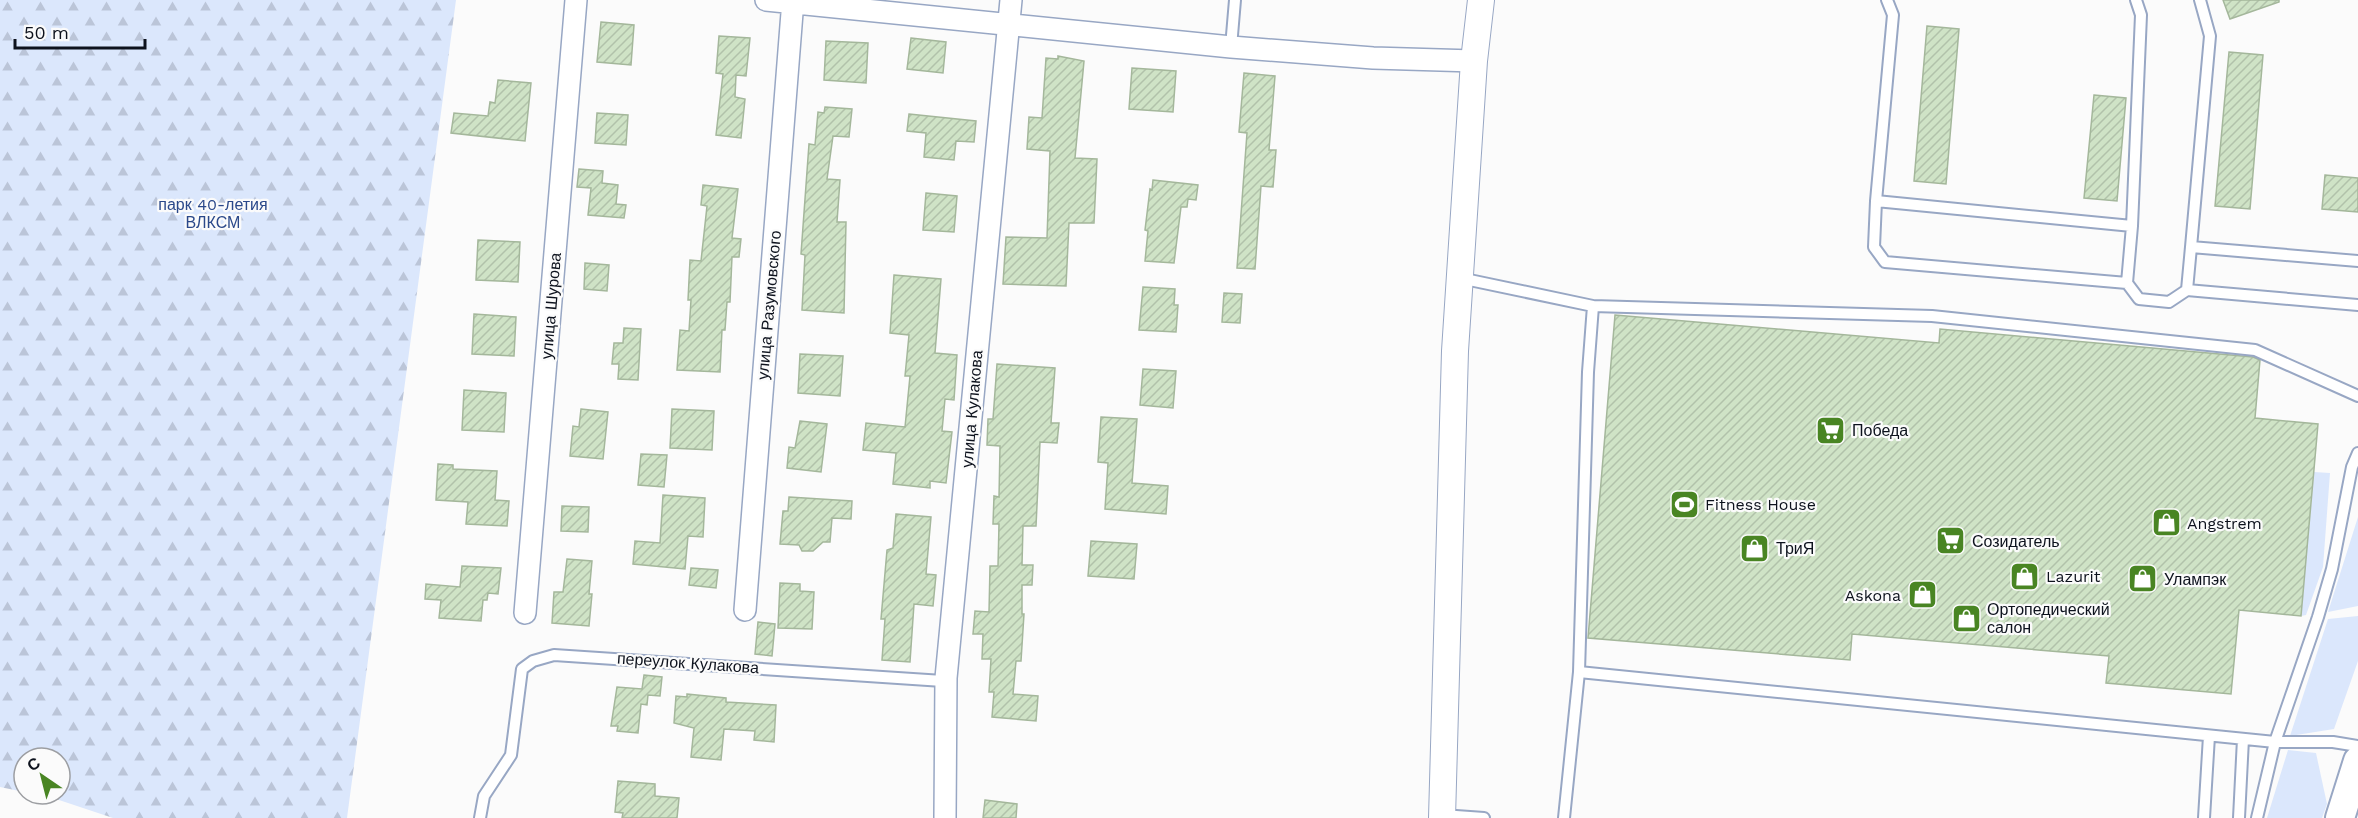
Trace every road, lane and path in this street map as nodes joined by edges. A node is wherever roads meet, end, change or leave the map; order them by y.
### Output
1 (576, 0) edge
2 (766, 0) edge
3 (1011, 0) edge
4 (1235, 0) edge
5 (1481, 0) edge
6 (1887, 0) edge
7 (2136, 0) edge
8 (2200, 0) edge
9 (793, 1) edge
10 (1009, 24) junction
11 (1231, 47) junction
12 (1474, 61) junction
13 (1876, 201) junction
14 (2132, 226) junction
15 (2191, 247) junction
16 (2358, 261) edge
17 (1460, 278) junction
18 (2127, 284) junction
19 (2187, 290) junction
20 (2358, 305) edge
21 (1593, 306) junction
22 (2358, 396) edge
23 (2358, 453) edge
24 (745, 610) dead end
25 (525, 613) dead end
26 (1579, 672) junction
27 (943, 681) dead end
28 (2209, 736) junction
29 (2243, 739) junction
30 (2275, 742) junction
31 (2358, 746) edge
32 (2358, 761) edge
33 (1442, 816) edge
34 (480, 818) edge
35 (945, 818) edge
36 (1484, 818) edge
37 (1564, 818) edge
38 (2204, 818) edge
39 (2239, 818) edge
40 (2257, 818) edge
41 (2340, 818) edge

1 - 25 street, улица Шурова
2 - 9 street
3 - 10 street, улица Кулакова
4 - 11 lane
5 - 12 street
6 - 13 lane
7 - 14 lane
8 - 15 lane
9 - 10 street
9 - 24 street, улица Разумовского
10 - 11 street
10 - 35 street, улица Кулакова
11 - 12 street
12 - 17 street
13 - 14 lane
13 - 18 lane
14 - 18 lane
15 - 16 lane
15 - 19 lane
17 - 21 lane
17 - 33 street
18 - 19 lane
19 - 20 lane
21 - 22 lane
21 - 26 lane
23 - 30 lane
26 - 28 lane
26 - 37 lane
27 - 34 lane, переулок Кулакова
28 - 29 lane
28 - 38 lane
29 - 30 lane
29 - 39 lane
30 - 31 lane
30 - 40 lane
32 - 41 main road
33 - 36 lane

